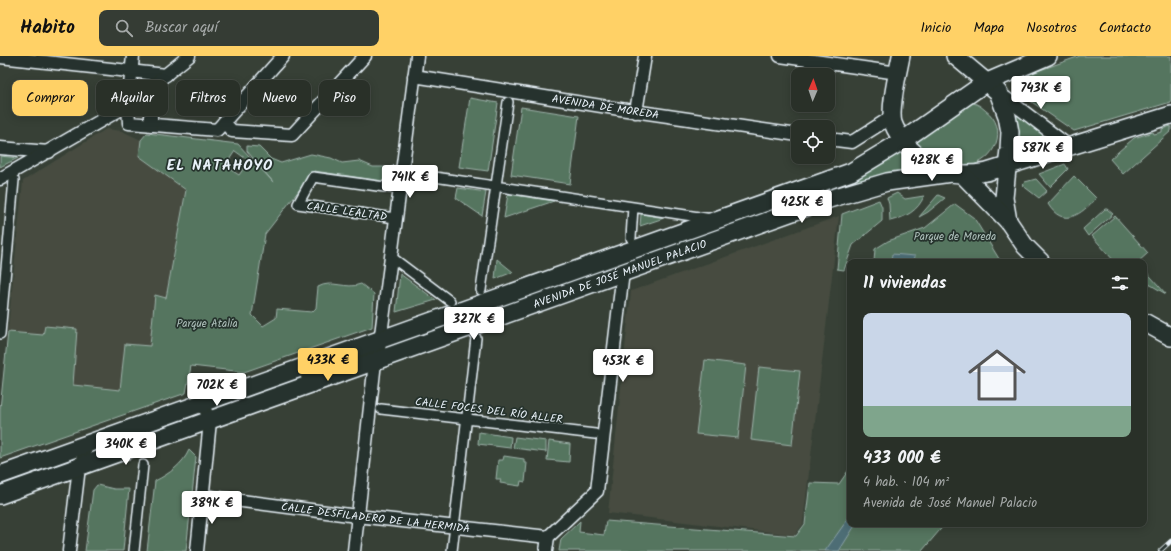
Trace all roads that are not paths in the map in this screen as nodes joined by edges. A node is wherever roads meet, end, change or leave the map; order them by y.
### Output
1 (133, 56) edge
2 (189, 56) edge
3 (283, 56) edge
4 (365, 56) edge
5 (417, 56) edge
6 (645, 56) edge
7 (780, 56) edge
8 (901, 56) edge
9 (955, 56) edge
10 (1048, 56) edge
11 (0, 57) edge
12 (132, 72) junction
13 (898, 73) junction
14 (166, 75) junction
15 (414, 76) junction
16 (131, 80) edge
17 (160, 80) edge
18 (991, 87) junction
19 (508, 102) dead end
20 (636, 112) junction
21 (1171, 115) edge
22 (110, 116) edge
23 (129, 116) edge
24 (151, 116) edge
25 (893, 116) junction
26 (224, 122) junction
27 (151, 125) junction
28 (791, 134) edge
29 (835, 140) edge
30 (902, 140) junction
31 (1070, 147) junction
32 (0, 148) edge
33 (49, 152) junction
34 (1008, 166) junction
35 (398, 172) junction
36 (957, 174) junction
37 (0, 179) edge
38 (14, 180) dead end
39 (496, 186) junction
40 (399, 188) junction
41 (634, 207) junction
42 (395, 218) junction
43 (715, 219) junction
44 (1008, 221) junction
45 (631, 238) dead end
46 (390, 256) junction
47 (1038, 259) edge
48 (624, 272) junction
49 (481, 290) dead end
50 (450, 301) dead end
51 (1147, 324) edge
52 (0, 334) edge
53 (1171, 337) edge
54 (476, 338) dead end
55 (380, 339) junction
56 (375, 362) junction
57 (202, 402) junction
58 (248, 408) junction
59 (381, 409) dead end
60 (467, 420) junction
61 (210, 421) junction
62 (595, 434) dead end
63 (88, 444) junction
64 (143, 465) dead end
65 (79, 467) junction
66 (0, 475) edge
67 (0, 495) edge
68 (204, 496) junction
69 (357, 516) junction
70 (456, 518) dead end
71 (454, 534) dead end
72 (548, 537) junction
73 (69, 551) edge
74 (134, 551) edge
75 (197, 551) edge
76 (354, 551) edge
77 (452, 551) edge
78 (546, 551) edge

1 - 12 street
2 - 14 street
3 - 26 street
4 - 26 street
5 - 15 street, CALLE LEALTAD
6 - 20 street
7 - 13 street
8 - 13 main road
9 - 18 main road
10 - 18 main road, AVENIDA DE JOSÉ MANUEL PALACIO
11 - 12 street
12 - 14 street
12 - 16 street
13 - 25 main road
14 - 17 street
15 - 20 street, AVENIDA DE MOREDA
15 - 35 street, CALLE LEALTAD
18 - 30 main road, AVENIDA DE JOSÉ MANUEL PALACIO
18 - 31 street
18 - 34 main road
19 - 39 street
20 - 28 street, AVENIDA DE MOREDA
21 - 31 main road
22 - 33 street
23 - 27 street
24 - 27 street
25 - 29 street
25 - 30 main road
26 - 27 street
30 - 36 main road
30 - 43 main road, AVENIDA DE JOSÉ MANUEL PALACIO
31 - 34 main road
32 - 33 street
33 - 37 street
34 - 36 main road, AVENIDA DE JOSÉ MANUEL PALACIO
34 - 44 main road
35 - 39 street
35 - 40 street, CALLE LEALTAD
36 - 44 main road
36 - 48 main road, AVENIDA DE JOSÉ MANUEL PALACIO
38 - 52 street
39 - 41 street
39 - 49 street
40 - 42 street, CALLE LEALTAD
40 - 42 street, CALLE LEALTAD
41 - 43 street
41 - 45 street
42 - 46 street, CALLE LEALTAD
43 - 55 main road, AVENIDA DE JOSÉ MANUEL PALACIO
44 - 47 main road
46 - 50 street
46 - 55 street, CALLE LEALTAD
48 - 56 main road, AVENIDA DE JOSÉ MANUEL PALACIO
48 - 72 street
51 - 53 main road
54 - 60 street
55 - 57 main road, AVENIDA DE JOSÉ MANUEL PALACIO
55 - 58 street, AVENIDA DE JOSÉ MANUEL PALACIO
56 - 58 main road, AVENIDA DE JOSÉ MANUEL PALACIO
56 - 69 street
57 - 61 street
57 - 63 main road, AVENIDA DE JOSÉ MANUEL PALACIO
58 - 61 main road, AVENIDA DE JOSÉ MANUEL PALACIO
59 - 60 street, CALLE FOCES DEL RÍO ALLER
60 - 62 street, CALLE FOCES DEL RÍO ALLER
60 - 70 street
61 - 65 main road, AVENIDA DE JOSÉ MANUEL PALACIO
61 - 68 street
63 - 65 street
63 - 66 main road, AVENIDA DE JOSÉ MANUEL PALACIO
64 - 74 street
65 - 67 main road, AVENIDA DE JOSÉ MANUEL PALACIO
65 - 73 street
68 - 69 street, CALLE DESFILADERO DE LA HERMIDA
68 - 75 street
69 - 72 street, CALLE DESFILADERO DE LA HERMIDA
69 - 76 street
71 - 77 street
72 - 78 street

